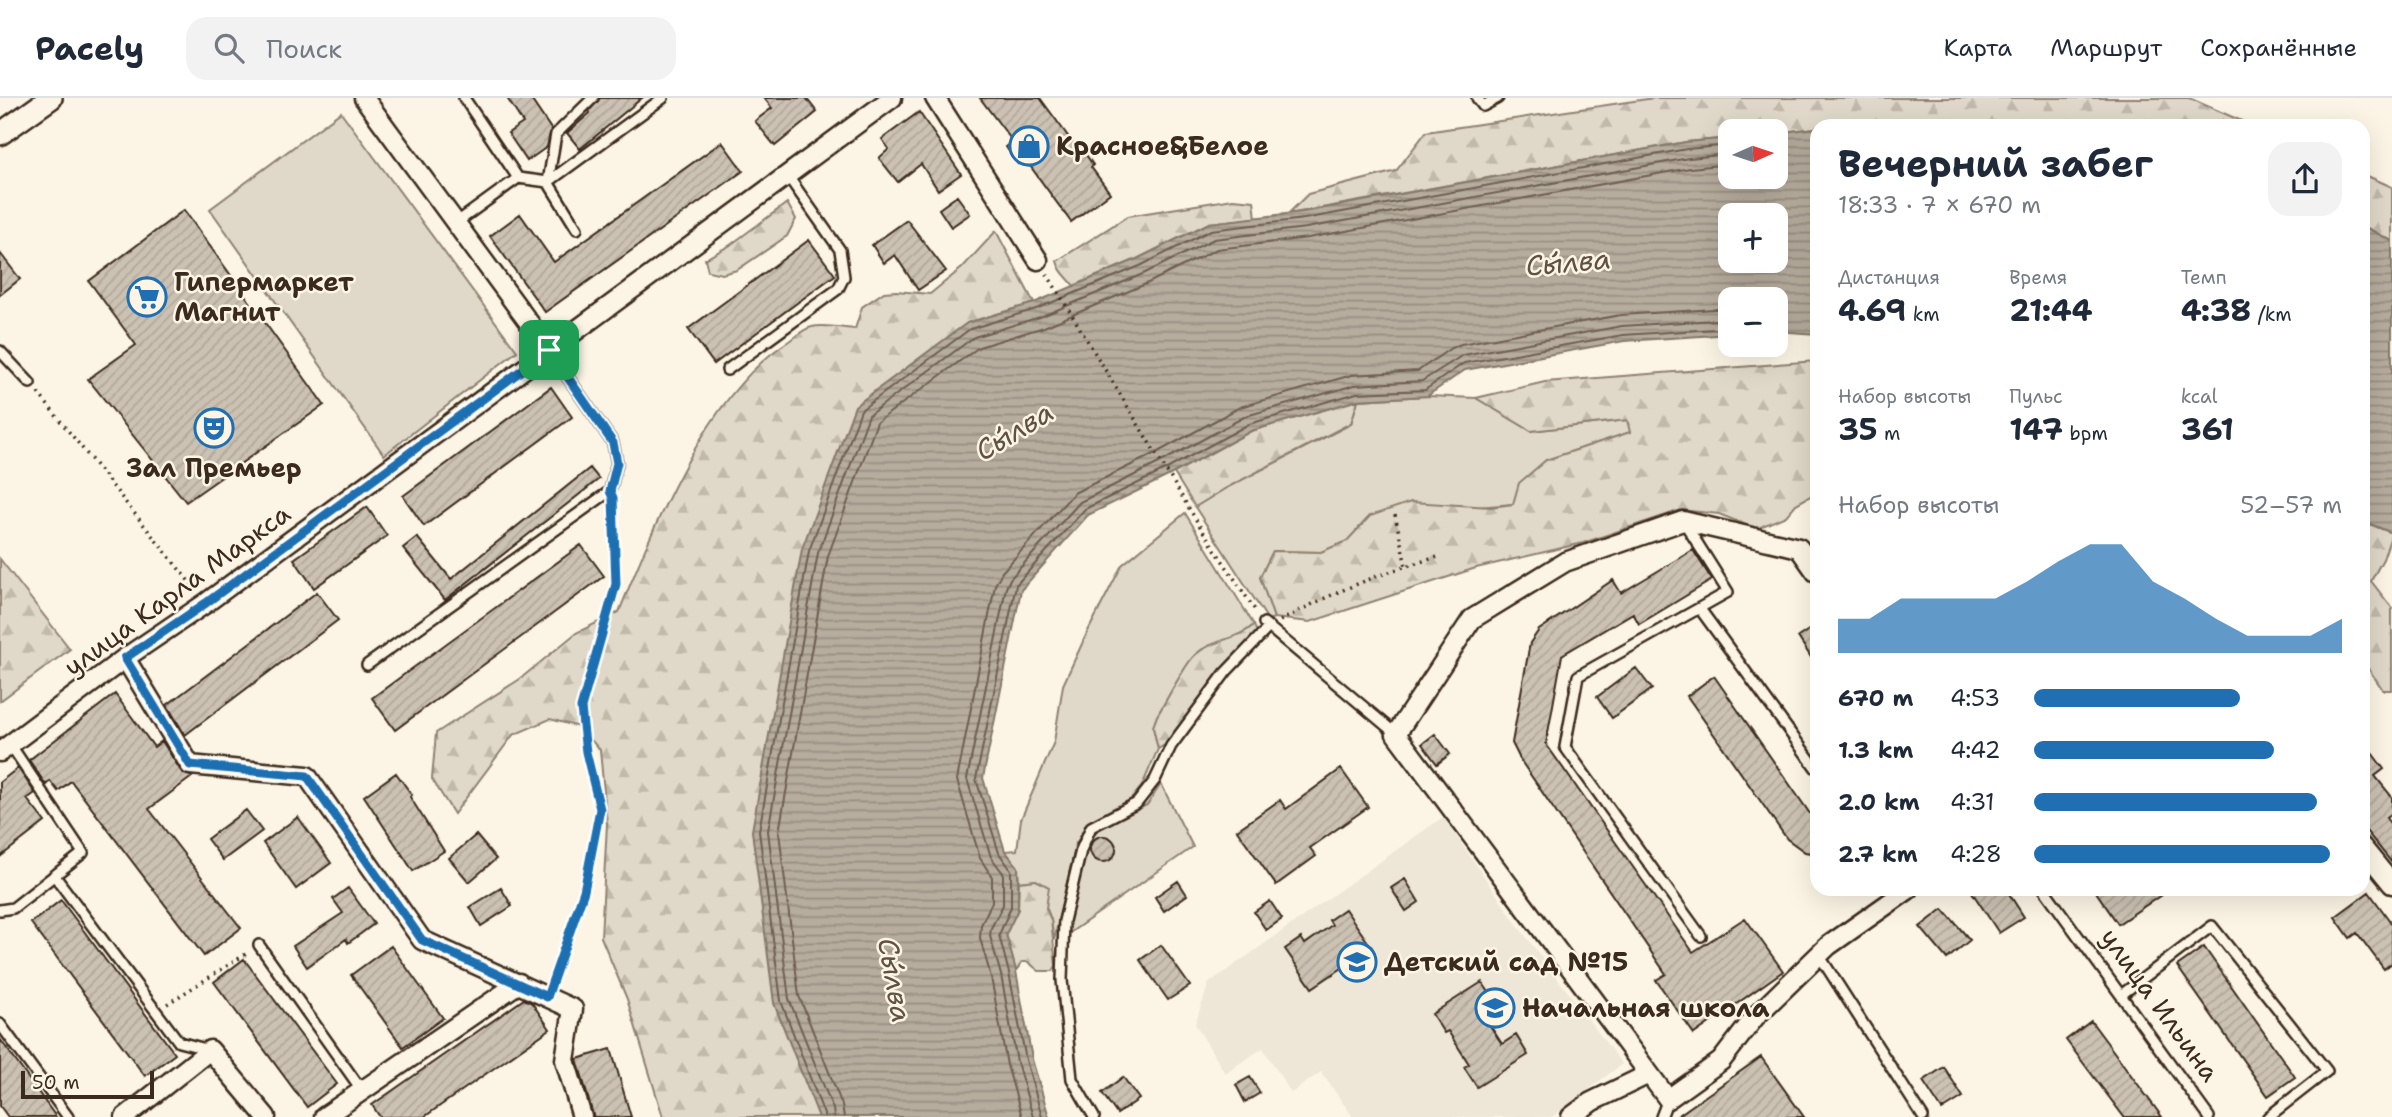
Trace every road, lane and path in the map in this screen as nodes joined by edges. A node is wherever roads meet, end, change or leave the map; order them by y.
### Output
1 (51, 98) edge
2 (364, 98) edge
3 (464, 98) edge
4 (593, 98) edge
5 (663, 98) edge
6 (892, 98) edge
7 (935, 98) edge
8 (1477, 98) edge
9 (1499, 98) edge
10 (0, 134) edge
11 (787, 175) junction
12 (518, 178) junction
13 (548, 181) junction
14 (456, 223) junction
15 (577, 229) dead end
16 (1041, 264) joint
17 (549, 350) junction
18 (0, 351) edge
19 (727, 370) dead end
20 (30, 383) joint
21 (610, 491) junction
22 (1395, 515) dead end
23 (1684, 521) junction
24 (1438, 557) dead end
25 (1810, 564) edge
26 (1406, 566) junction
27 (206, 603) junction
28 (1700, 608) junction
29 (1267, 625) junction
30 (125, 658) junction
31 (367, 666) dead end
32 (1396, 734) junction
33 (5, 748) edge
34 (1810, 760) edge
35 (2370, 856) edge
36 (54, 875) junction
37 (2392, 884) edge
38 (1899, 896) edge
39 (2050, 896) edge
40 (0, 910) edge
41 (1701, 936) dead end
42 (260, 945) joint
43 (1819, 955) junction
44 (519, 983) junction
45 (2121, 995) junction
46 (547, 997) junction
47 (156, 1011) junction
48 (0, 1024) edge
49 (210, 1050) junction
50 (1649, 1074) junction
51 (363, 1092) junction
52 (1668, 1099) junction
53 (68, 1117) edge
54 (125, 1117) edge
55 (266, 1117) edge
56 (324, 1117) edge
57 (582, 1117) edge
58 (1094, 1117) edge
59 (1570, 1117) edge
60 (1661, 1117) edge
61 (1923, 1117) edge
62 (2209, 1117) edge
63 (2268, 1117) edge

1 - 10 street
2 - 14 street
3 - 12 lane
4 - 13 lane
5 - 13 lane
6 - 11 street, улица Карла Маркса
7 - 16 street
8 - 9 lane
11 - 17 street, улица Карла Маркса
11 - 19 lane
12 - 13 lane
12 - 14 lane
13 - 15 lane
14 - 17 street
16 - 29 path
17 - 21 lane
17 - 27 street, улица Карла Маркса
18 - 20 lane
20 - 27 path
21 - 31 lane
21 - 46 path
22 - 26 path
23 - 25 street
23 - 28 lane
23 - 32 street
24 - 26 path
26 - 29 path
27 - 30 street, улица Карла Маркса
28 - 34 lane
28 - 41 lane
29 - 32 lane
29 - 58 lane
30 - 33 street, улица Карла Маркса
30 - 44 street
32 - 50 street
33 - 36 lane
35 - 37 street
36 - 40 lane
36 - 47 lane
38 - 43 street
39 - 45 lane, улица Ильина
42 - 47 path
42 - 51 lane
43 - 52 street
43 - 61 lane
44 - 46 street
44 - 51 street
45 - 62 lane, улица Ильина
45 - 63 lane
46 - 57 street
47 - 49 lane
48 - 53 lane
49 - 54 street
49 - 55 street
50 - 52 street
50 - 59 street
51 - 56 street
52 - 60 lane

